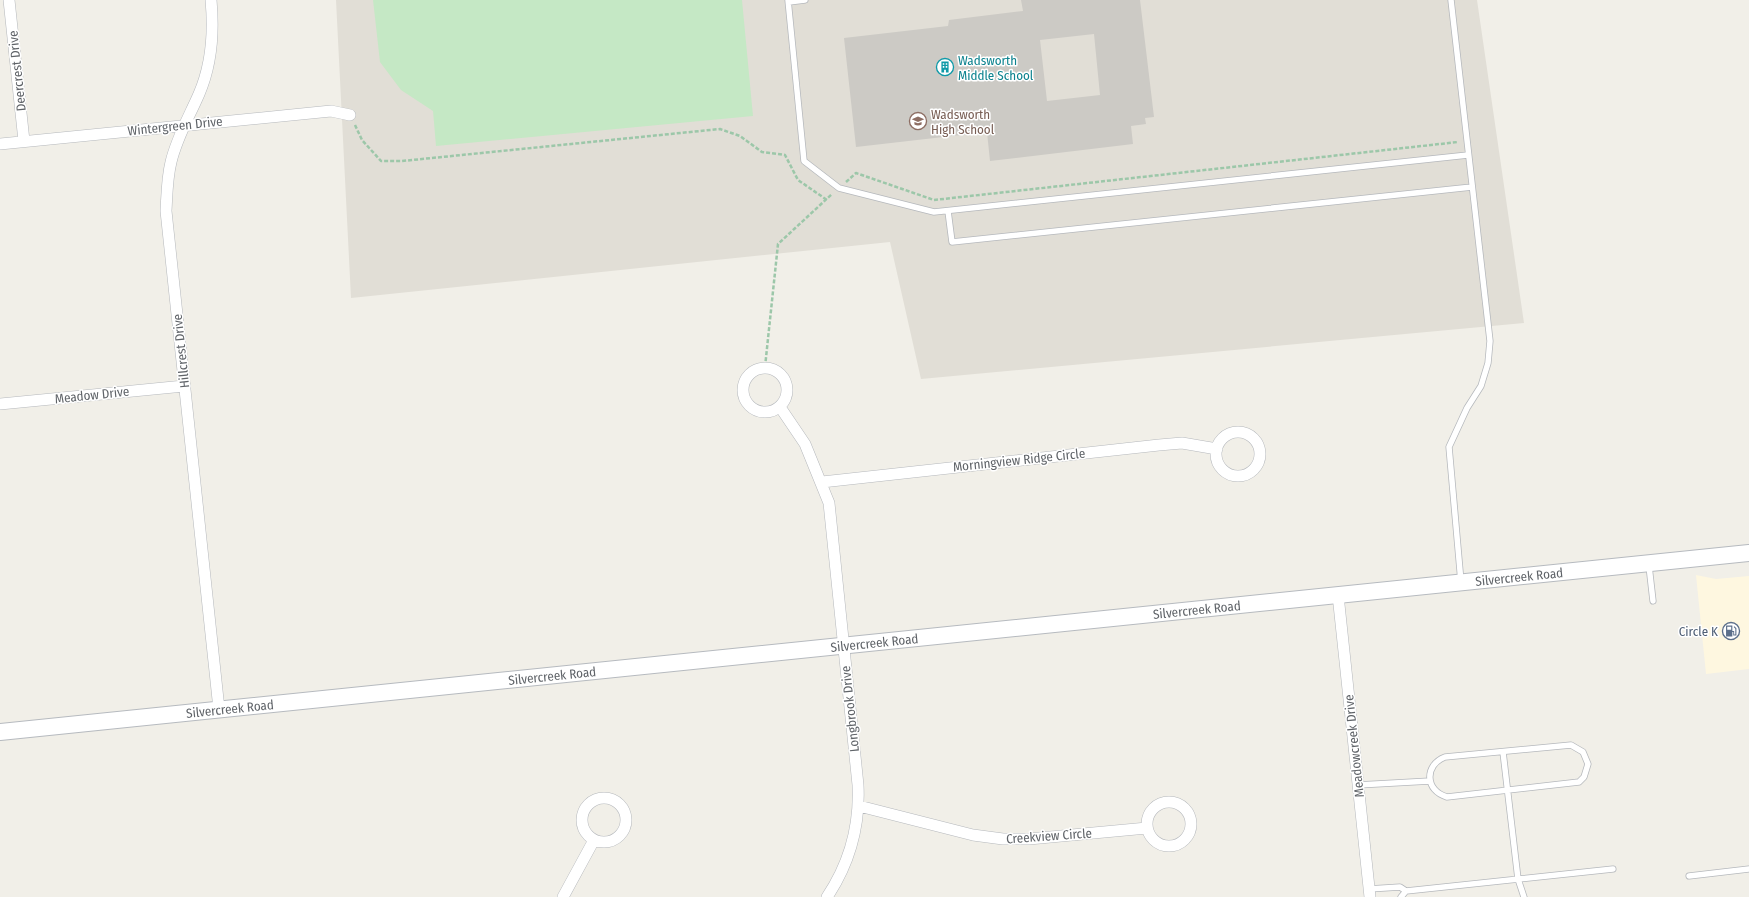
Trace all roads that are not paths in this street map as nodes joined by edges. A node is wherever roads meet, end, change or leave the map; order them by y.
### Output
1 (9, 0) edge
2 (211, 0) edge
3 (805, 0) edge
4 (1451, 0) edge
5 (788, 1) edge
6 (350, 115) road end
7 (184, 124) junction
8 (24, 141) junction
9 (0, 144) edge
10 (1468, 155) junction
11 (1472, 187) junction
12 (948, 211) junction
13 (184, 386) junction
14 (0, 404) edge
15 (780, 407) junction
16 (1217, 449) junction
17 (822, 482) junction
18 (1749, 553) edge
19 (1649, 563) junction
20 (1461, 582) junction
21 (1338, 595) junction
22 (1653, 602) dead end
23 (844, 645) junction
24 (219, 709) junction
25 (0, 732) edge
26 (1503, 752) junction
27 (1430, 781) junction
28 (1358, 785) junction
29 (1508, 790) junction
30 (859, 806) junction
31 (1147, 828) junction
32 (594, 840) junction
33 (1614, 869) dead end
34 (1749, 869) edge
35 (1689, 876) dead end
36 (1518, 879) junction
37 (1406, 891) junction
38 (1370, 893) edge
39 (563, 897) edge
40 (826, 897) edge
41 (1401, 897) edge
42 (1524, 897) edge

1 - 8 street, Deercrest Drive
2 - 7 street, Hillcrest Drive
3 - 5 lane
4 - 10 lane
5 - 12 lane
6 - 7 street, Wintergreen Drive
7 - 8 street, Wintergreen Drive
7 - 13 street, Hillcrest Drive
8 - 9 street, Wintergreen Drive
10 - 11 lane
10 - 12 lane
11 - 12 lane
11 - 20 lane
13 - 14 street, Meadow Drive
13 - 24 street, Hillcrest Drive
15 - 15 street
15 - 17 street, Longbrook Drive
16 - 16 street
16 - 17 street, Morningview Ridge Circle
17 - 23 street, Longbrook Drive
18 - 19 street, Silvercreek Road
19 - 20 street, Silvercreek Road
19 - 22 lane
20 - 21 street, Silvercreek Road
21 - 23 street, Silvercreek Road
21 - 28 street, Meadowcreek Drive
23 - 24 street, Silvercreek Road
23 - 30 street, Longbrook Drive
24 - 25 street, Silvercreek Road
26 - 27 lane
26 - 29 lane
26 - 29 lane
27 - 28 lane
27 - 29 lane
28 - 38 street, Meadowcreek Drive
29 - 36 lane
30 - 31 street, Creekview Circle
30 - 40 street, Longbrook Drive
31 - 31 street
32 - 32 street
32 - 39 street
33 - 36 lane
34 - 35 lane
36 - 37 lane
36 - 42 lane
37 - 38 lane
37 - 41 lane

